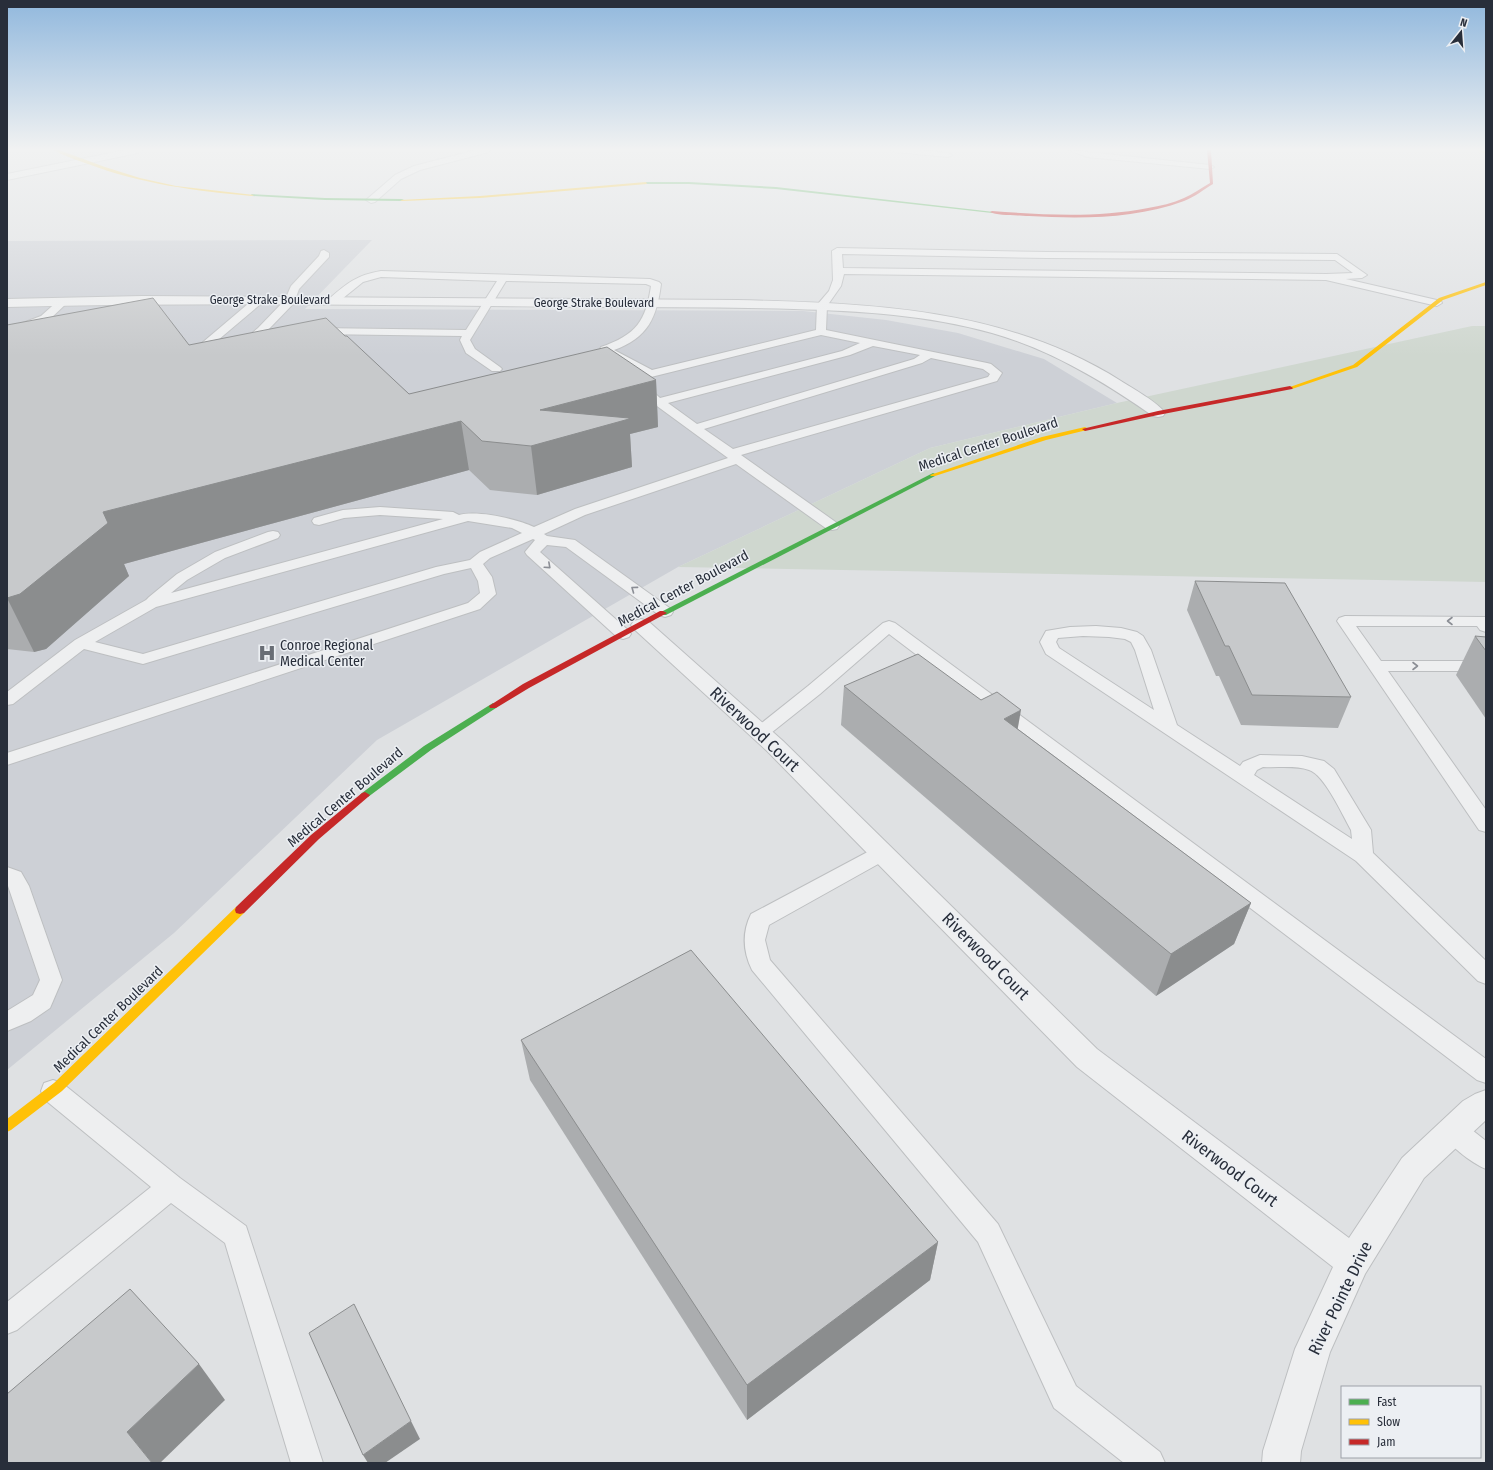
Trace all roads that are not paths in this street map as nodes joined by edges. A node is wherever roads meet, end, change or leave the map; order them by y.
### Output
1 (324, 253) dead end
2 (839, 270) junction
3 (1326, 277) junction
4 (503, 278) junction
5 (1486, 283) edge
6 (165, 300) junction
7 (260, 300) junction
8 (64, 301) junction
9 (290, 301) junction
10 (333, 301) junction
11 (487, 302) junction
12 (1437, 302) junction
13 (7, 303) edge
14 (655, 303) junction
15 (822, 305) junction
16 (149, 312) edge
17 (45, 318) junction
18 (55, 324) edge
19 (262, 330) junction
20 (278, 330) edge
21 (310, 331) edge
22 (821, 332) junction
23 (7, 333) edge
24 (469, 333) junction
25 (873, 342) junction
26 (605, 349) junction
27 (238, 351) edge
28 (591, 352) edge
29 (930, 354) junction
30 (211, 359) edge
31 (497, 374) edge
32 (650, 374) junction
33 (659, 402) junction
34 (1158, 414) junction
35 (695, 428) junction
36 (735, 456) junction
37 (468, 517) junction
38 (319, 521) dead end
39 (832, 526) junction
40 (273, 535) dead end
41 (539, 536) junction
42 (475, 562) junction
43 (150, 604) junction
44 (665, 612) junction
45 (1486, 627) edge
46 (632, 629) junction
47 (81, 643) junction
48 (1376, 666) junction
49 (1486, 666) edge
50 (7, 700) edge
51 (1170, 729) junction
52 (760, 733) junction
53 (7, 759) edge
54 (1243, 777) junction
55 (1486, 825) edge
56 (882, 852) junction
57 (1363, 856) junction
58 (7, 875) edge
59 (1486, 975) edge
60 (7, 1021) edge
61 (1486, 1072) edge
62 (52, 1091) junction
63 (1486, 1103) edge
64 (7, 1126) edge
65 (1453, 1130) junction
66 (1486, 1157) edge
67 (171, 1187) junction
68 (1353, 1262) junction
69 (7, 1320) edge
70 (307, 1463) edge
71 (1149, 1463) edge
72 (1281, 1463) edge

1 - 9 lane
2 - 3 lane
2 - 3 lane
2 - 15 lane
3 - 12 lane
4 - 10 lane
4 - 11 lane
4 - 14 lane
5 - 12 street, Medical Center Boulevard
6 - 7 street, George Strake Boulevard
6 - 8 street, George Strake Boulevard
6 - 16 lane
7 - 9 street, George Strake Boulevard
7 - 30 lane
8 - 13 street, George Strake Boulevard
8 - 17 lane
9 - 10 street, George Strake Boulevard
9 - 19 lane
10 - 11 street, George Strake Boulevard
11 - 14 street, George Strake Boulevard
11 - 24 lane
12 - 34 street, Medical Center Boulevard
14 - 15 street, George Strake Boulevard
14 - 26 lane
15 - 22 lane
15 - 34 street, George Strake Boulevard
17 - 18 lane
17 - 23 lane
19 - 20 lane
19 - 27 lane
21 - 24 lane
22 - 25 lane
22 - 32 lane
24 - 31 lane
25 - 29 lane
25 - 33 lane
26 - 28 lane
26 - 32 lane
29 - 35 lane
29 - 36 lane
32 - 33 lane
33 - 35 lane
34 - 39 street, Medical Center Boulevard
35 - 36 lane
36 - 39 lane
36 - 41 lane
37 - 38 lane
37 - 41 lane
37 - 43 lane
39 - 44 street, Medical Center Boulevard
40 - 43 lane
41 - 42 lane
44 -> 41 lane
41 -> 46 lane
42 - 47 lane
42 - 53 lane
43 - 47 lane
44 - 46 street, Medical Center Boulevard
45 -> 48 lane
46 - 52 street, Riverwood Court
46 - 62 street, Medical Center Boulevard
47 - 50 lane
48 -> 49 lane
48 - 55 lane
51 - 51 lane
51 - 54 lane
52 - 56 street, Riverwood Court
52 - 61 lane
54 - 57 lane
54 - 57 lane
56 - 68 street, Riverwood Court
56 - 71 lane
57 - 59 lane
58 - 60 lane
62 - 64 street, Medical Center Boulevard
62 - 67 lane
63 - 65 street, River Pointe Drive
65 - 66 lane
65 - 68 street, River Pointe Drive
67 - 69 lane
67 - 70 lane
68 - 72 street, River Pointe Drive

